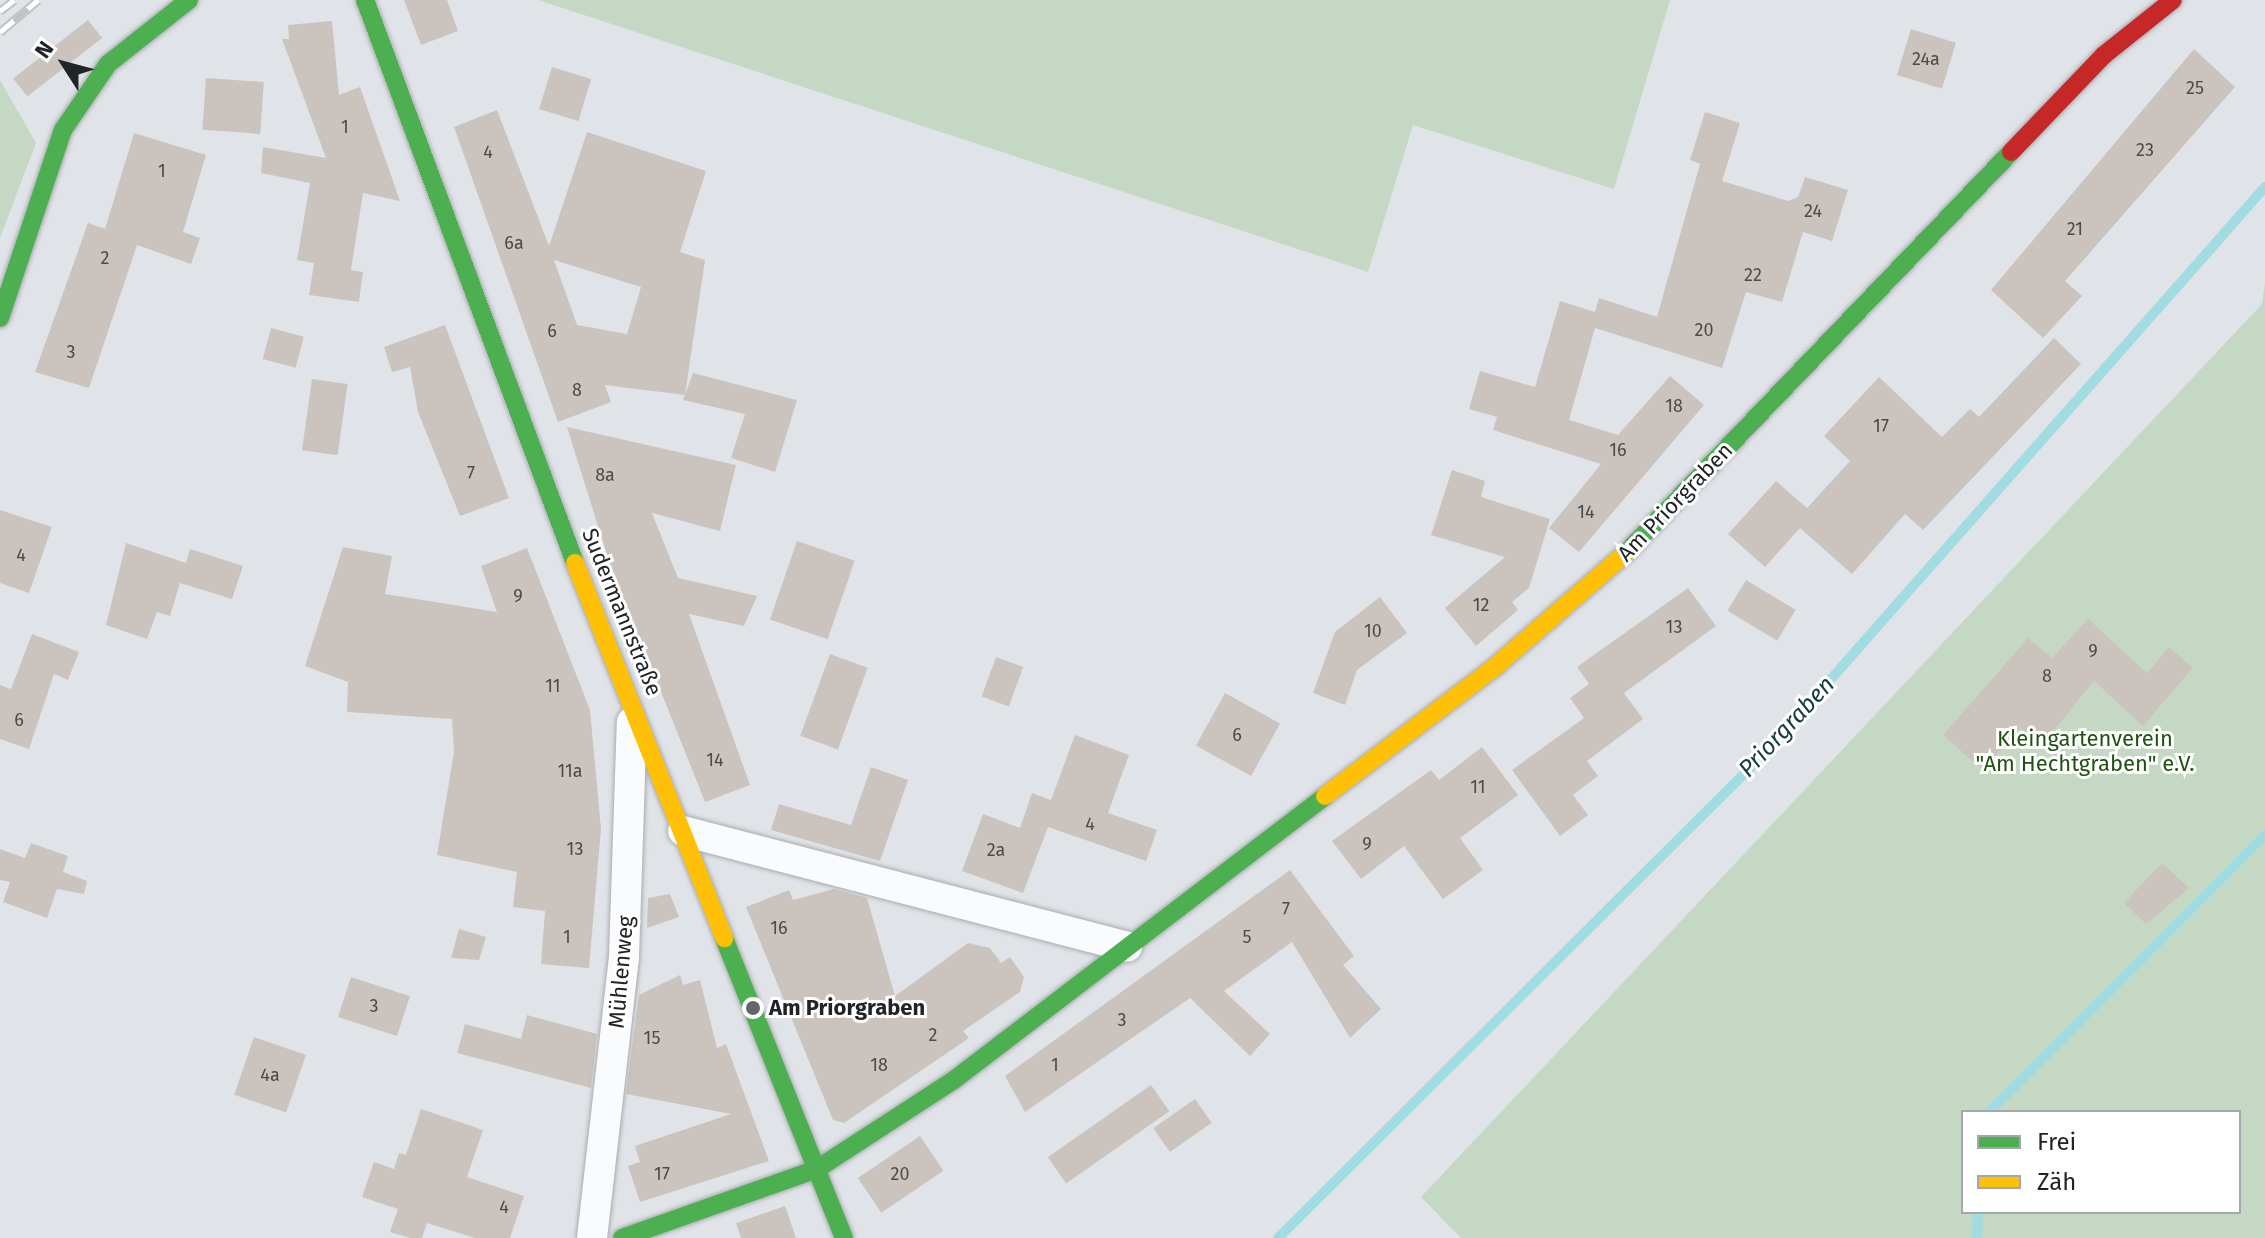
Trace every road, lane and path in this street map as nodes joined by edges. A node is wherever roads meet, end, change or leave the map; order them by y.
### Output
1 (189, 0) edge
2 (365, 0) edge
3 (2173, 0) edge
4 (0, 318) edge
5 (633, 704) junction
6 (683, 831) junction
7 (1127, 947) junction
8 (817, 1169) junction
9 (592, 1238) edge
10 (622, 1238) edge
11 (844, 1238) edge

1 - 4 street
2 - 5 street, Sudermannstraße
3 - 7 street, Am Priorgraben
5 - 6 street, Sudermannstraße
5 - 9 street, Mühlenweg
6 - 7 street
6 - 8 street, Sudermannstraße
7 - 8 street, Am Priorgraben
8 - 10 street
8 - 11 street, Sudermannstraße

